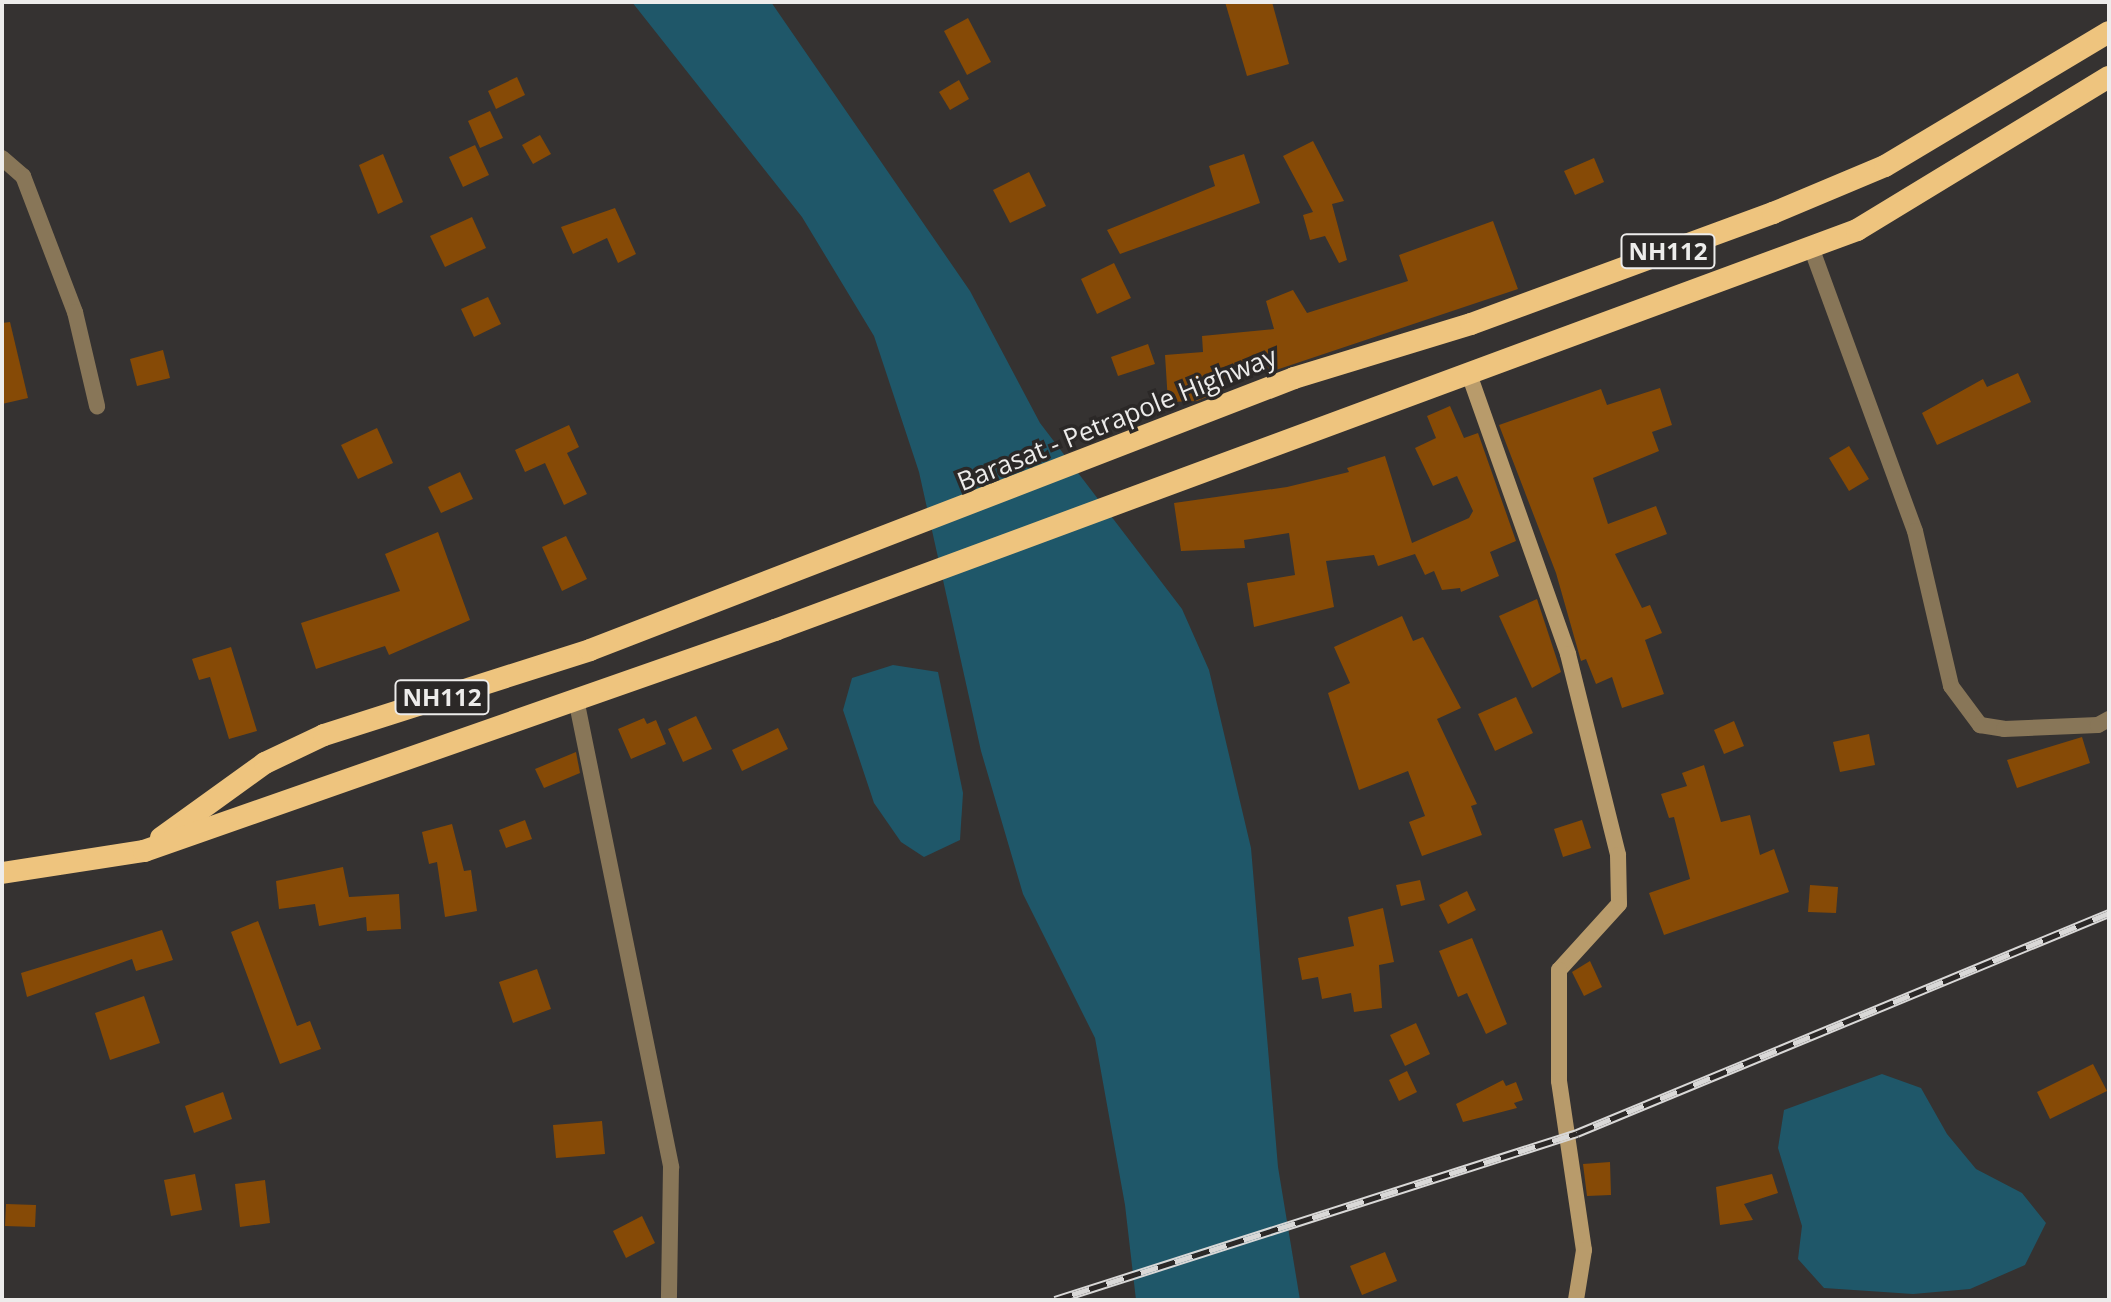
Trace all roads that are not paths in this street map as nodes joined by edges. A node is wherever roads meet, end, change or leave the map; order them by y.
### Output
1 (2109, 32) edge
2 (2109, 77) edge
3 (2, 158) edge
4 (1811, 247) junction
5 (1469, 374) junction
6 (97, 406) dead end
7 (576, 699) junction
8 (2109, 719) edge
9 (144, 851) junction
10 (2, 873) edge
11 (669, 1300) edge
12 (1576, 1300) edge

1 - 9 highway, Barasat - Petrapole Highway / NH112
2 - 4 highway, Barasat - Petrapole Highway / NH112
3 - 6 street
4 - 5 highway, Barasat - Petrapole Highway / NH112
4 - 8 street
5 - 7 highway, Barasat - Petrapole Highway / NH112
5 - 12 main road
7 - 9 highway, Barasat - Petrapole Highway / NH112
7 - 11 street
9 - 10 highway, Barasat - Petrapole Highway / NH112

